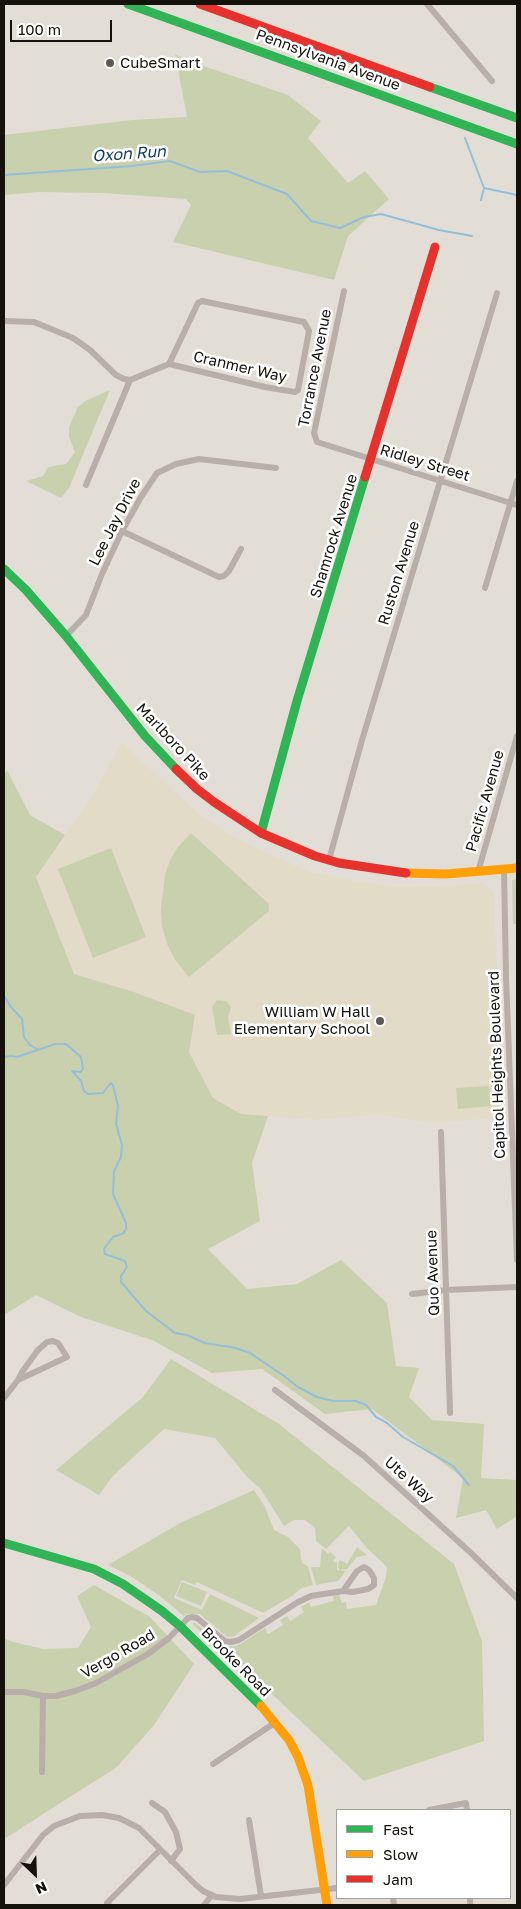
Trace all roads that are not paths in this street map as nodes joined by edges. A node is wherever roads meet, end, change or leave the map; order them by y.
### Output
1 (128, 4) edge
2 (200, 4) edge
3 (427, 4) edge
4 (492, 81) dead end
5 (517, 118) edge
6 (517, 144) edge
7 (435, 247) dead end
8 (344, 291) dead end
9 (497, 293) dead end
10 (4, 321) edge
11 (170, 364) junction
12 (130, 380) junction
13 (324, 445) joint
14 (372, 459) junction
15 (276, 468) dead end
16 (517, 480) edge
17 (440, 481) junction
18 (86, 485) dead end
19 (514, 504) edge
20 (122, 531) junction
21 (241, 549) dead end
22 (4, 569) edge
23 (485, 588) dead end
24 (66, 636) junction
25 (517, 736) edge
26 (261, 833) junction
27 (329, 860) junction
28 (517, 868) edge
29 (504, 869) junction
30 (478, 872) junction
31 (508, 1027) junction
32 (517, 1027) edge
33 (441, 1132) dead end
34 (517, 1260) edge
35 (517, 1287) edge
36 (446, 1290) junction
37 (412, 1294) dead end
38 (18, 1380) junction
39 (275, 1390) dead end
40 (4, 1398) edge
41 (450, 1413) dead end
42 (4, 1543) edge
43 (343, 1591) junction
44 (517, 1598) edge
45 (180, 1626) junction
46 (4, 1692) edge
47 (43, 1696) junction
48 (276, 1722) junction
49 (213, 1764) dead end
50 (42, 1772) dead end
51 (152, 1803) dead end
52 (467, 1807) edge
53 (442, 1809) edge
54 (248, 1820) dead end
55 (160, 1850) junction
56 (172, 1861) junction
57 (4, 1885) edge
58 (336, 1888) edge
59 (325, 1889) junction
60 (212, 1896) junction
61 (260, 1896) junction
62 (240, 1902) edge
63 (109, 1905) edge
64 (204, 1905) edge
65 (327, 1905) edge

1 - 6 main road, Pennsylvania Avenue
2 - 5 main road, Pennsylvania Avenue
3 - 4 street
7 - 14 main road, Shamrock Avenue
8 - 13 street, Torrance Avenue
9 - 17 street, Ruston Avenue
10 - 12 street
11 - 11 street, Cranmer Way
11 - 12 street
12 - 18 street
13 - 14 street, Ridley Street
14 - 17 street, Ridley Street
14 - 26 main road, Shamrock Avenue
15 - 20 street, Lee Jay Drive
16 - 19 street
17 - 19 street, Ridley Street
17 - 27 street, Ruston Avenue
19 - 23 street
20 - 21 street
20 - 24 street, Lee Jay Drive
22 - 24 main road, Marlboro Pike
24 - 26 main road, Marlboro Pike
25 - 30 street, Pacific Avenue
26 - 27 main road, Marlboro Pike
27 - 30 main road, Marlboro Pike
28 - 29 main road, Marlboro Pike
29 - 30 main road, Marlboro Pike
29 - 31 street, Capitol Heights Boulevard
31 - 32 street
31 - 34 street, Capitol Heights Boulevard
33 - 36 street, Quo Avenue
35 - 36 street
36 - 37 street
36 - 41 street, Quo Avenue
38 - 38 street
38 - 40 street
39 - 44 street, Ute Way
42 - 45 main road, Brooke Road
43 - 43 street
43 - 45 street
45 - 47 street, Vergo Road
45 - 48 main road, Brooke Road
46 - 47 street, Vergo Road
47 - 50 street
48 - 49 street
48 - 59 main road, Brooke Road
51 - 56 street
52 - 53 street
54 - 61 street
55 - 56 street
55 - 57 street
55 - 63 street
56 - 60 street
58 - 59 street
59 - 61 street
59 - 65 main road, Brooke Road
60 - 62 street
60 - 64 street
61 - 62 street

